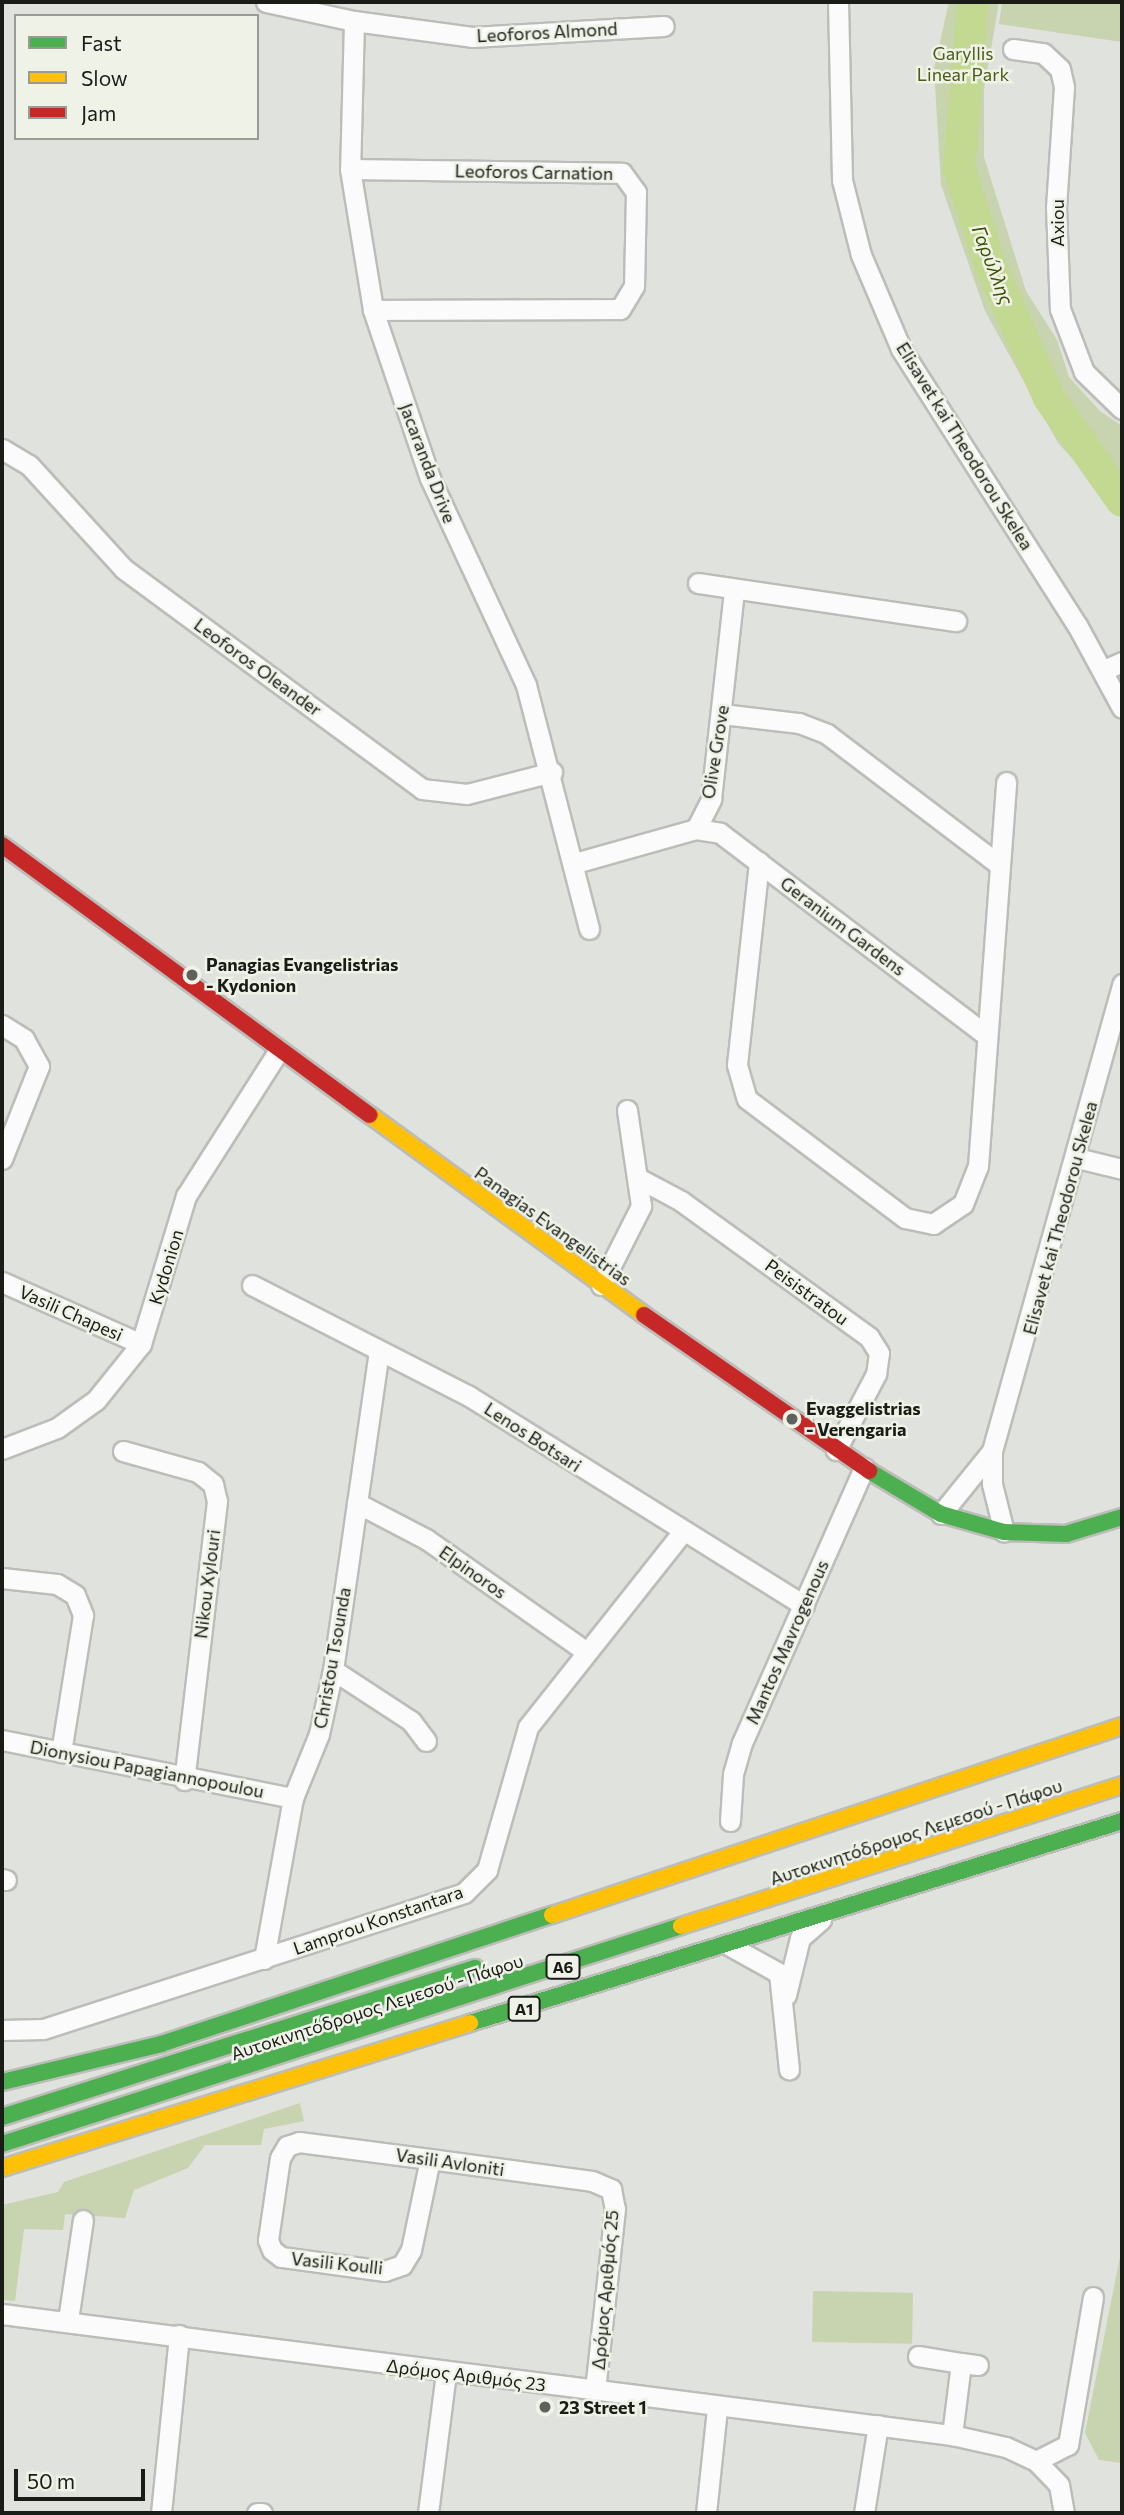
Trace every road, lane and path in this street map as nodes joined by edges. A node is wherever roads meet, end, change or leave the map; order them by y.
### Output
1 (266, 2) edge
2 (838, 2) edge
3 (354, 21) junction
4 (663, 26) dead end
5 (1013, 49) dead end
6 (350, 169) junction
7 (373, 310) junction
8 (1122, 409) edge
9 (2, 449) edge
10 (698, 583) dead end
11 (734, 590) junction
12 (956, 621) dead end
13 (1113, 666) edge
14 (1122, 708) edge
15 (722, 714) junction
16 (552, 772) junction
17 (1006, 782) dead end
18 (696, 829) junction
19 (2, 845) edge
20 (759, 862) junction
21 (575, 863) junction
22 (998, 864) junction
23 (589, 929) dead end
24 (1122, 984) edge
25 (2, 1025) edge
26 (985, 1034) junction
27 (279, 1050) junction
28 (627, 1110) dead end
29 (1077, 1157) junction
30 (2, 1158) edge
31 (1122, 1169) edge
32 (640, 1178) junction
33 (2, 1282) edge
34 (252, 1285) dead end
35 (601, 1285) junction
36 (141, 1344) junction
37 (379, 1351) junction
38 (8, 1448) edge
39 (836, 1450) junction
40 (123, 1451) dead end
41 (992, 1451) junction
42 (864, 1468) junction
43 (357, 1503) junction
44 (941, 1514) junction
45 (1122, 1517) edge
46 (1004, 1532) junction
47 (682, 1533) junction
48 (2, 1578) edge
49 (804, 1605) junction
50 (584, 1650) junction
51 (333, 1670) junction
52 (1122, 1726) edge
53 (2, 1740) edge
54 (426, 1741) dead end
55 (61, 1752) junction
56 (184, 1780) junction
57 (1122, 1785) edge
58 (293, 1798) junction
59 (730, 1821) dead end
60 (1122, 1821) edge
61 (824, 1917) junction
62 (730, 1946) junction
63 (264, 1959) junction
64 (490, 1963) dead end
65 (785, 2002) junction
66 (2, 2030) edge
67 (789, 2069) dead end
68 (2, 2082) edge
69 (2, 2117) edge
70 (2, 2144) edge
71 (287, 2146) joint
72 (430, 2159) junction
73 (2, 2168) edge
74 (611, 2189) joint
75 (83, 2220) dead end
76 (1093, 2297) dead end
77 (2, 2314) edge
78 (68, 2320) junction
79 (179, 2335) junction
80 (918, 2356) dead end
81 (446, 2373) junction
82 (595, 2391) junction
83 (717, 2409) junction
84 (878, 2425) junction
85 (952, 2435) junction
86 (1043, 2466) junction
87 (161, 2513) edge
88 (428, 2513) edge
89 (706, 2513) edge
90 (864, 2513) edge
91 (1064, 2513) edge

1 - 3 street, Leoforos Almond
2 - 13 street, Elisavet kai Theodorou Skelea
3 - 4 street, Leoforos Almond
3 - 6 street, Jacaranda Drive
5 - 8 street, Axiou
6 - 7 street, Jacaranda Drive
6 - 7 street, Leoforos Carnation
7 - 16 street, Jacaranda Drive
9 - 16 street, Leoforos Oleander
10 - 11 street
11 - 12 street
11 - 15 street, Olive Grove
13 - 14 street, Elisavet kai Theodorou Skelea
15 - 18 street, Olive Grove
15 - 22 street
16 - 21 street, Jacaranda Drive
17 - 22 street
18 - 20 street, Geranium Gardens
18 - 21 street
19 - 27 main road, Panagias Evangelistrias
20 - 26 street, Geranium Gardens
20 - 26 street
21 - 23 street, Jacaranda Drive
22 - 26 street
24 - 29 street, Elisavet kai Theodorou Skelea
25 - 30 street
27 - 35 main road, Panagias Evangelistrias
27 - 36 street, Kydonion
28 - 32 street
29 - 31 street
29 - 41 street, Elisavet kai Theodorou Skelea
32 - 35 street
32 - 39 street, Peisistratou
33 - 36 street, Vasili Chapesi
34 - 37 street, Lenos Botsari
35 - 39 main road, Panagias Evangelistrias
36 - 38 street, Kydonion
37 - 43 street, Christou Tsounda
37 - 47 street, Lenos Botsari
39 - 42 main road, Panagias Evangelistrias
40 - 56 street, Nikou Xylouri
41 - 44 street, Elisavet kai Theodorou Skelea
41 - 46 street, Elisavet kai Theodorou Skelea
42 - 44 main road, Panagias Evangelistrias
42 - 49 street, Mantos Mavrogenous
43 - 50 street, Elpinoros
43 - 51 street, Christou Tsounda
44 - 46 main road, Panagias Evangelistrias
45 - 46 main road, Panagias Evangelistrias
47 - 49 street, Lenos Botsari
47 - 50 street, Lamprou Konstantara
48 - 55 street
49 - 59 street, Mantos Mavrogenous
50 - 63 street, Lamprou Konstantara
51 - 54 street
51 - 58 street, Christou Tsounda
52 - 68 main road
53 - 55 street, Dionysiou Papagiannopoulou
55 - 56 street, Dionysiou Papagiannopoulou
56 - 58 street, Dionysiou Papagiannopoulou
57 - 70 main road, Αυτοκινητόδρομος Λεμεσού - Πάφου / A6
58 - 63 street, Christou Tsounda
60 - 61 main road, A1
61 - 62 main road, A1
61 - 65 street
62 - 65 street
62 - 73 main road, A1
63 - 66 street, Lamprou Konstantara
64 - 69 main road, Αυτοκινητόδρομος Λεμεσού - Πάφου
65 - 67 street
71 - 72 street, Vasili Avloniti
71 - 72 street, Vasili Koulli
72 - 74 street, Vasili Avloniti
74 - 82 street, Δρόμος Αριθμός 25
75 - 78 street
76 - 86 street
77 - 78 street, Δρόμος Αριθμός 23
78 - 79 street, Δρόμος Αριθμός 23
79 - 81 street, Δρόμος Αριθμός 23
79 - 87 street
80 - 85 street
81 - 82 street, Δρόμος Αριθμός 23
81 - 88 street
82 - 83 street, Δρόμος Αριθμός 23
83 - 84 street, Δρόμος Αριθμός 23
83 - 89 street
84 - 85 street, Δρόμος Αριθμός 23
84 - 90 street
85 - 86 street, Δρόμος Αριθμός 23
86 - 91 street

